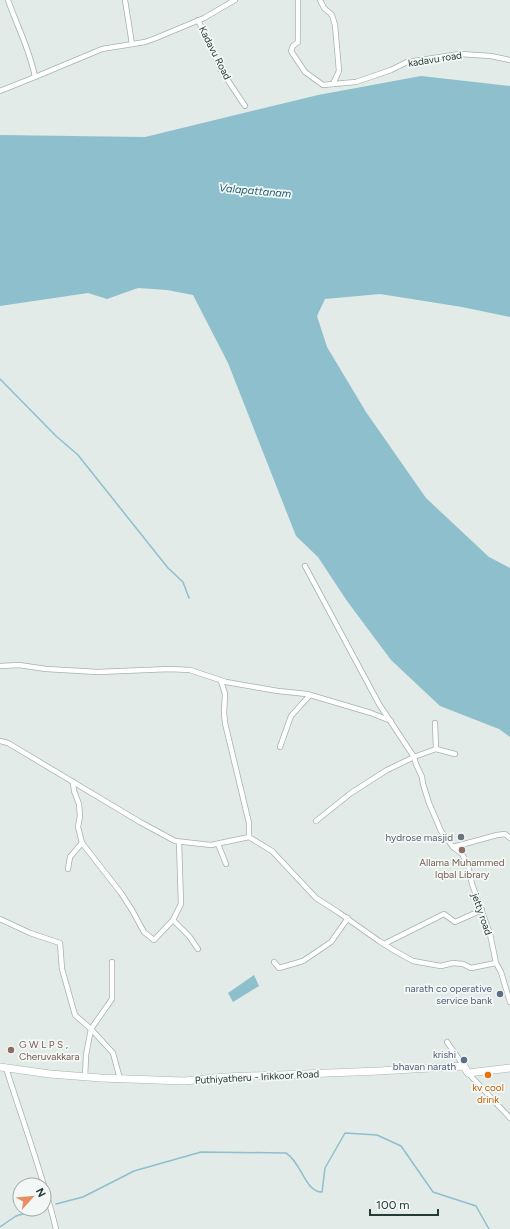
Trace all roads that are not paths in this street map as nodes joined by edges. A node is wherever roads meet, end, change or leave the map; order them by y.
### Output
1 (8, 0) edge
2 (125, 0) edge
3 (235, 0) edge
4 (298, 0) edge
5 (320, 0) edge
6 (198, 20) junction
7 (132, 44) junction
8 (510, 60) edge
9 (35, 77) junction
10 (333, 84) junction
11 (0, 92) edge
12 (246, 106) dead end
13 (305, 566) dead end
14 (0, 666) edge
15 (221, 681) junction
16 (310, 695) junction
17 (435, 723) dead end
18 (393, 724) junction
19 (0, 741) edge
20 (280, 747) dead end
21 (436, 749) junction
22 (455, 754) dead end
23 (414, 757) junction
24 (73, 782) junction
25 (316, 821) dead end
26 (249, 837) junction
27 (510, 838) edge
28 (179, 842) junction
29 (82, 844) junction
30 (218, 844) junction
31 (453, 847) junction
32 (226, 864) dead end
33 (68, 869) dead end
34 (482, 910) junction
35 (348, 918) junction
36 (0, 919) edge
37 (172, 920) junction
38 (384, 944) junction
39 (198, 949) dead end
40 (112, 962) dead end
41 (274, 962) dead end
42 (496, 963) junction
43 (510, 1002) edge
44 (91, 1029) junction
45 (447, 1042) dead end
46 (3, 1068) edge
47 (510, 1068) edge
48 (466, 1069) junction
49 (86, 1077) junction
50 (120, 1079) junction
51 (510, 1118) edge
52 (56, 1229) edge

1 - 9 street
2 - 7 street
3 - 6 street
4 - 10 street, kadavu road
5 - 10 street
6 - 7 street
6 - 12 street, Kadavu Road
7 - 9 street
8 - 10 street, kadavu road
9 - 11 street
13 - 18 street, jetty road
14 - 15 street
15 - 16 street
15 - 26 street
16 - 18 street
16 - 20 street
17 - 21 street
18 - 23 street, jetty road
19 - 24 street
21 - 22 street
21 - 23 street
23 - 25 street
23 - 31 street, jetty road
24 - 28 street
24 - 29 street
26 - 30 street
26 - 35 street
27 - 31 street
28 - 30 street
28 - 37 street
29 - 33 street
29 - 37 street
30 - 32 street
31 - 34 street, jetty road
34 - 38 street
34 - 42 street, jetty road
35 - 38 street
35 - 41 street
36 - 44 street
37 - 39 street
38 - 42 street
40 - 44 street
42 - 43 street, jetty road
44 - 49 street
44 - 50 street
45 - 48 street
46 - 49 main road, Puthiyatheru - Irikkoor Road
46 - 52 street
47 - 48 main road, Puthiyatheru - Irikkoor Road
48 - 50 main road, Puthiyatheru - Irikkoor Road
48 - 51 street
49 - 50 main road, Puthiyatheru - Irikkoor Road

